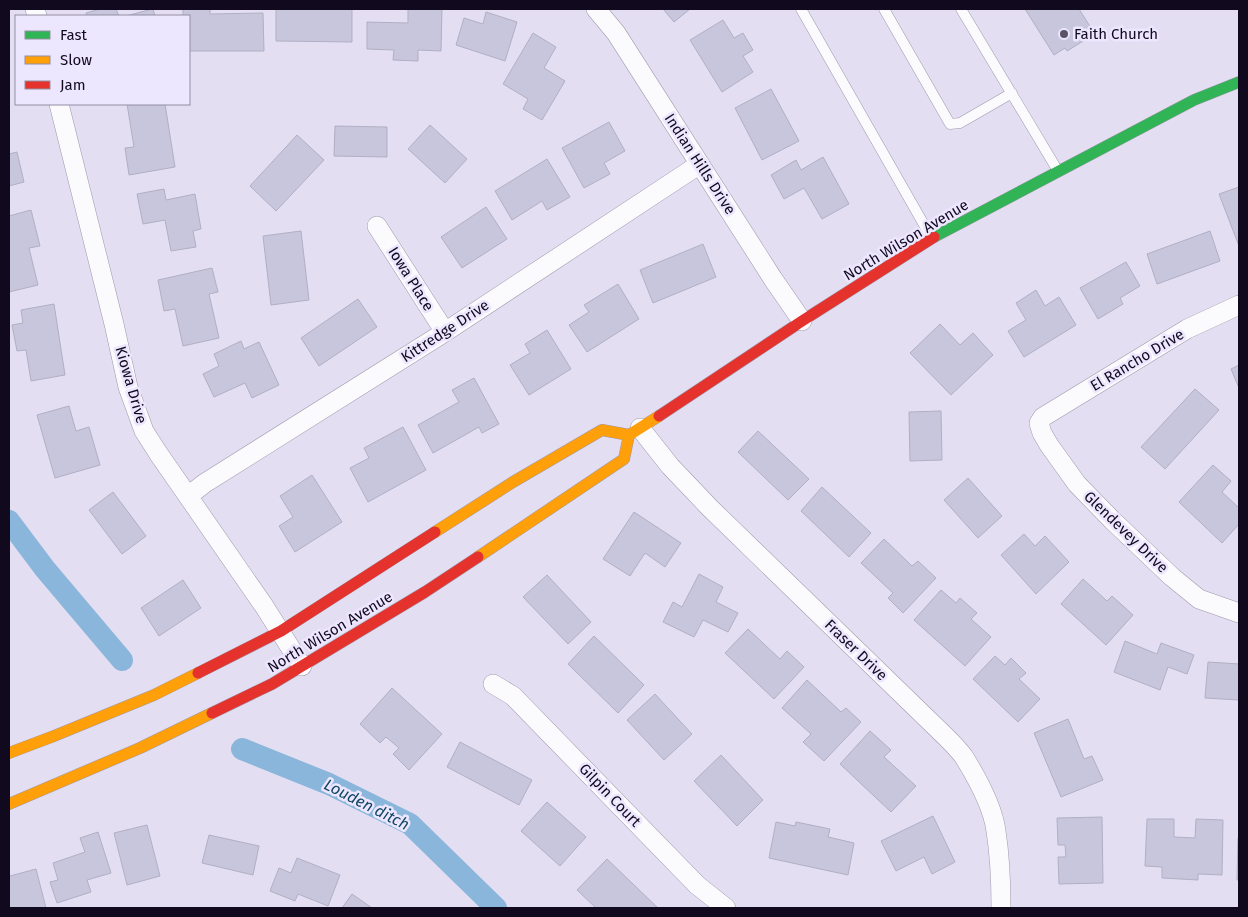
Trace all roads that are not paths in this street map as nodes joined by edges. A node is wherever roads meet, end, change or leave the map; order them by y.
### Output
1 (596, 9) edge
2 (801, 9) edge
3 (884, 9) edge
4 (961, 9) edge
5 (1239, 82) edge
6 (1012, 93) junction
7 (59, 105) edge
8 (700, 164) junction
9 (1058, 172) junction
10 (377, 226) dead end
11 (932, 238) junction
12 (1239, 305) edge
13 (802, 321) junction
14 (445, 332) junction
15 (1039, 423) joint
16 (634, 431) junction
17 (188, 496) junction
18 (1239, 613) edge
19 (281, 631) junction
20 (302, 666) junction
21 (493, 684) dead end
22 (9, 753) edge
23 (9, 804) edge
24 (726, 908) edge
25 (1001, 908) edge

1 - 8 street, Indian Hills Drive
2 - 11 lane
3 - 6 lane
4 - 6 lane
5 - 9 main road, North Wilson Avenue
6 - 9 lane
7 - 17 street, Kiowa Drive
8 - 13 street, Indian Hills Drive
8 - 14 street, Kittredge Drive
9 - 11 main road, North Wilson Avenue
10 - 14 street, Iowa Place
11 - 13 main road, North Wilson Avenue
12 - 15 street, El Rancho Drive
13 - 16 main road, North Wilson Avenue
14 - 17 street, Kittredge Drive
15 - 18 street, Glendevey Drive
16 - 19 main road, North Wilson Avenue
16 - 20 main road, North Wilson Avenue
16 - 25 street, Fraser Drive
17 - 19 street, Kiowa Drive
19 - 20 street, Kiowa Drive
19 - 22 main road, North Wilson Avenue
20 - 23 main road, North Wilson Avenue
21 - 24 street, Gilpin Court

